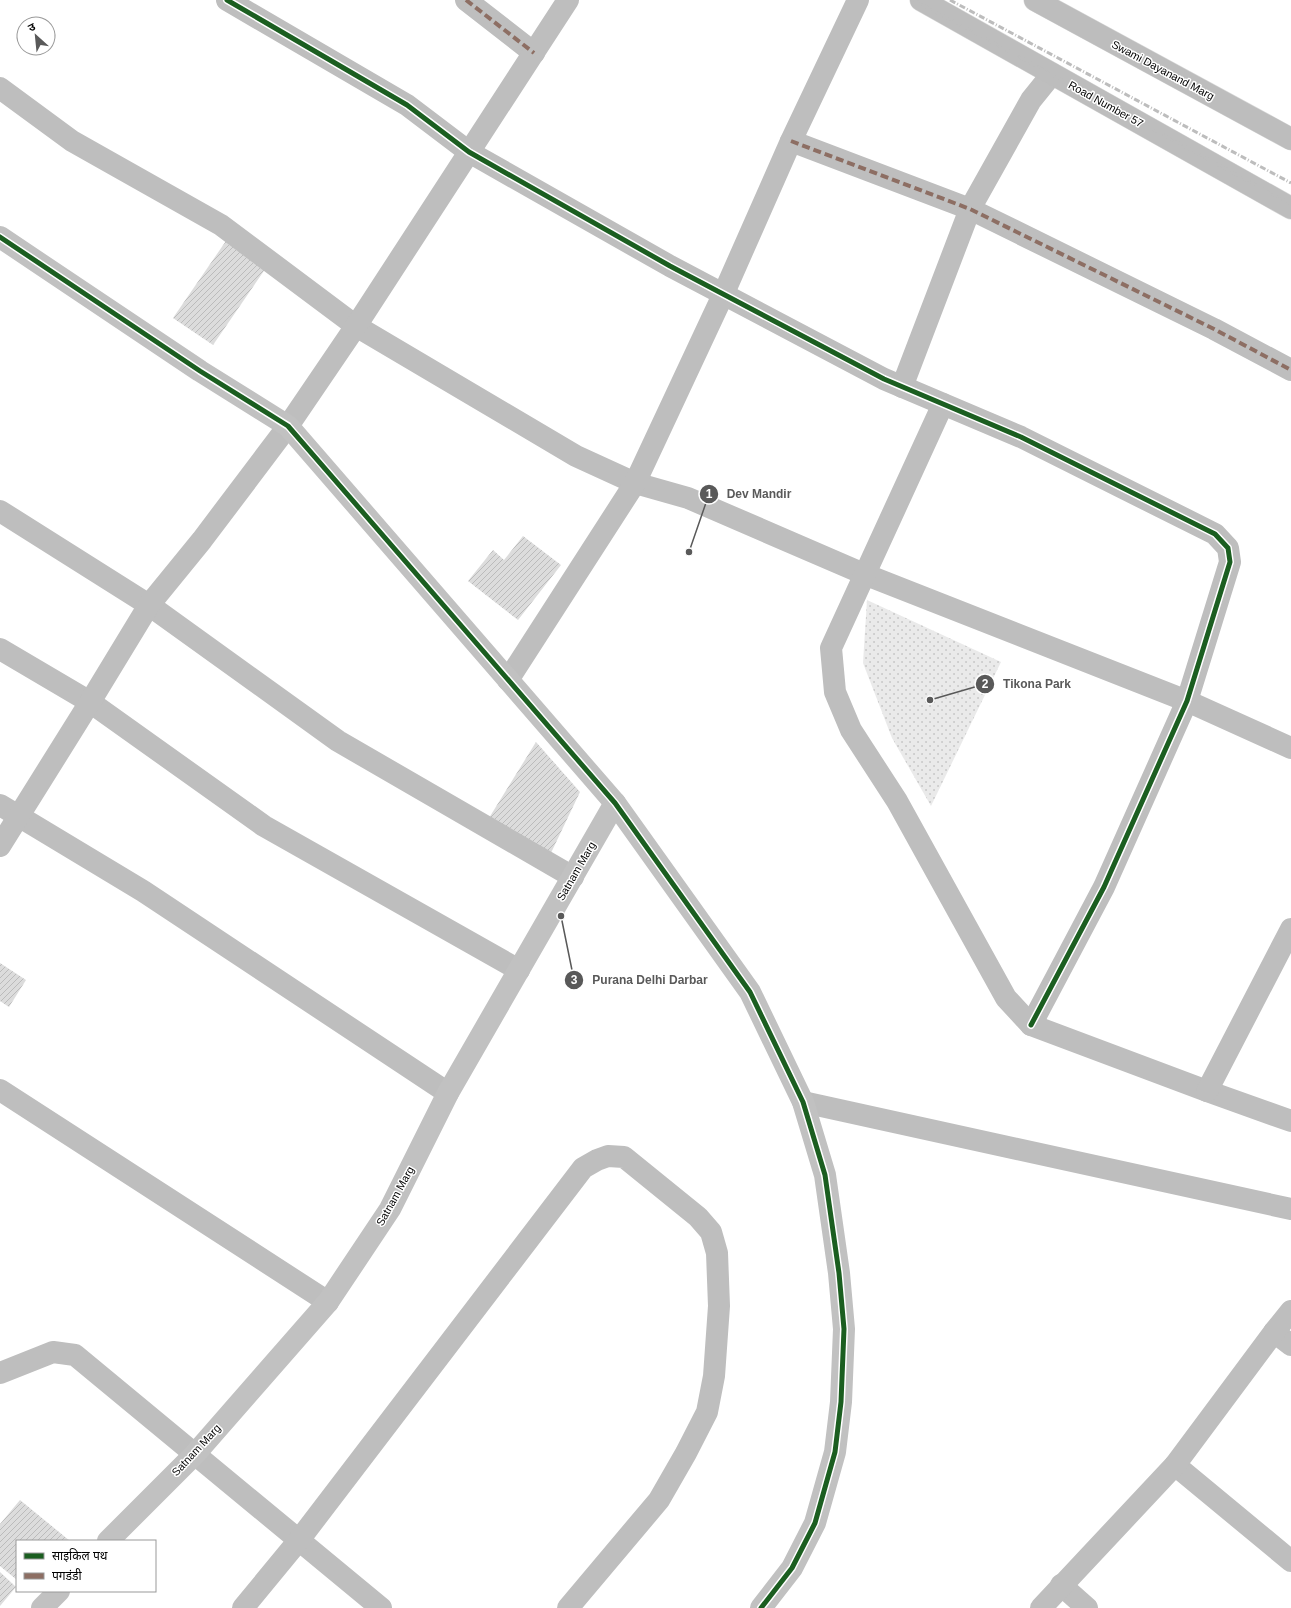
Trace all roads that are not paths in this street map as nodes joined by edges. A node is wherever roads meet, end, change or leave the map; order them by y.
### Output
1 (227, 0) edge
2 (466, 0) edge
3 (568, 0) edge
4 (858, 0) edge
5 (921, 0) edge
6 (1034, 0) edge
7 (534, 53) junction
8 (1052, 74) junction
9 (0, 88) edge
10 (1291, 139) edge
11 (791, 141) junction
12 (469, 152) junction
13 (1291, 208) edge
14 (970, 209) junction
15 (0, 237) edge
16 (723, 295) junction
17 (356, 326) junction
18 (1291, 370) edge
19 (902, 387) junction
20 (943, 404) junction
21 (288, 426) junction
22 (635, 482) junction
23 (0, 511) edge
24 (864, 574) junction
25 (149, 605) junction
26 (0, 649) edge
27 (508, 680) junction
28 (1187, 701) junction
29 (90, 702) junction
30 (1291, 748) edge
31 (615, 803) junction
32 (0, 805) edge
33 (18, 817) junction
34 (0, 846) edge
35 (573, 877) junction
36 (1291, 929) edge
37 (519, 970) junction
38 (1031, 1025) junction
39 (0, 1090) edge
40 (1207, 1091) junction
41 (448, 1093) junction
42 (803, 1102) junction
43 (1291, 1121) edge
44 (1291, 1209) edge
45 (328, 1302) junction
46 (1291, 1311) edge
47 (1274, 1332) junction
48 (1291, 1345) edge
49 (0, 1373) edge
50 (195, 1454) junction
51 (1175, 1464) junction
52 (109, 1540) edge
53 (299, 1540) junction
54 (1291, 1561) edge
55 (1061, 1585) junction
56 (58, 1592) edge
57 (42, 1608) edge
58 (243, 1608) edge
59 (381, 1608) edge
60 (568, 1608) edge
61 (760, 1608) edge
62 (1041, 1608) edge
63 (1087, 1608) edge

1 - 12 street
2 - 7 street
3 - 7 street
4 - 11 street
5 - 8 main road, Road Number 57
6 - 10 main road, Swami Dayanand Marg
7 - 12 street
8 - 13 main road, Road Number 57
8 - 14 street
9 - 17 street
11 - 14 street
11 - 16 street
12 - 16 street
12 - 17 street
14 - 18 street
14 - 19 street
15 - 21 street
16 - 19 street
16 - 22 street
17 - 21 street
17 - 22 street
19 - 20 street
20 - 24 street
20 - 28 street
21 - 25 street
21 - 27 street
22 - 24 street
22 - 27 street
23 - 25 street
24 - 28 street
24 - 38 street
25 - 29 street
25 - 35 street
26 - 29 street
27 - 31 street
28 - 30 street
28 - 38 street
29 - 33 street
29 - 37 street
31 - 35 street, Satnam Marg
31 - 42 street
32 - 33 street
33 - 34 street
33 - 41 street
35 - 37 street, Satnam Marg
36 - 40 street
37 - 41 street, Satnam Marg
38 - 40 street
39 - 45 street
40 - 43 street
41 - 45 street, Satnam Marg
42 - 44 street
42 - 61 street
45 - 50 street, Satnam Marg
46 - 47 street
47 - 48 street
47 - 51 street
49 - 50 street
50 - 52 street, Satnam Marg
50 - 53 street
51 - 54 street
51 - 55 street
53 - 58 street
53 - 59 street
53 - 60 street
55 - 62 street
55 - 63 street
56 - 57 street

